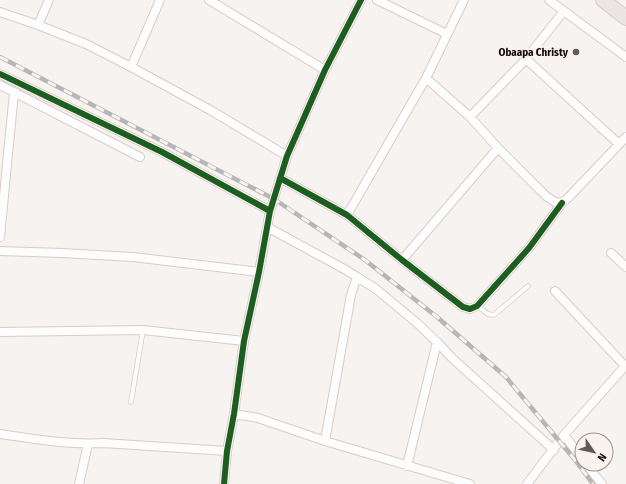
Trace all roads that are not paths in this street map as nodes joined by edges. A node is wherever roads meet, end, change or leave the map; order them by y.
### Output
1 (49, 0) edge
2 (160, 0) edge
3 (209, 0) edge
4 (361, 0) edge
5 (377, 0) edge
6 (464, 0) edge
7 (549, 0) edge
8 (603, 0) edge
9 (564, 11) junction
10 (0, 12) edge
11 (626, 18) edge
12 (38, 25) junction
13 (447, 34) junction
14 (626, 57) edge
15 (526, 59) junction
16 (130, 67) junction
17 (325, 70) junction
18 (0, 74) edge
19 (426, 78) junction
20 (0, 85) edge
21 (14, 92) junction
22 (470, 117) junction
23 (626, 137) edge
24 (619, 144) junction
25 (498, 148) junction
26 (288, 156) junction
27 (140, 157) dead end
28 (280, 178) junction
29 (562, 203) junction
30 (270, 211) junction
31 (347, 215) junction
32 (267, 227) junction
33 (0, 237) edge
34 (0, 250) edge
35 (611, 253) dead end
36 (402, 260) junction
37 (626, 267) edge
38 (259, 272) junction
39 (357, 278) junction
40 (528, 286) dead end
41 (555, 291) dead end
42 (477, 306) junction
43 (143, 330) junction
44 (0, 332) edge
45 (244, 341) junction
46 (437, 342) junction
47 (625, 366) edge
48 (131, 402) dead end
49 (234, 414) junction
50 (0, 434) edge
51 (564, 435) junction
52 (325, 441) junction
53 (88, 444) junction
54 (574, 448) edge
55 (554, 450) junction
56 (227, 451) junction
57 (407, 466) junction
58 (592, 472) edge
59 (445, 481) edge
60 (79, 484) edge
61 (224, 484) edge
62 (470, 484) edge
63 (527, 484) edge
64 (602, 484) edge

1 - 12 street
2 - 16 street
3 - 17 street
4 - 17 street
5 - 13 street
6 - 13 street
7 - 9 street
8 - 11 highway
9 - 14 street
9 - 15 street
10 - 12 street
12 - 16 street
13 - 19 street
15 - 22 street
15 - 24 street
16 - 26 street
17 - 26 street
18 - 30 street
19 - 22 street
19 - 31 street
20 - 21 street
21 - 27 street
21 - 33 street
22 - 25 street
23 - 24 street
24 - 29 street
25 - 29 street
25 - 36 street
26 - 28 street
28 - 30 street
28 - 31 street
29 - 42 street
30 - 32 street
31 - 36 street
32 - 38 street
32 - 39 street
34 - 38 street
35 - 37 street
36 - 42 street
38 - 45 street
39 - 46 street
39 - 52 street
40 - 42 lane
41 - 47 street
43 - 44 street
43 - 45 street
43 - 48 lane
45 - 49 street
46 - 55 street
46 - 57 street
47 - 51 street
49 - 52 street
49 - 56 street
50 - 53 street
51 - 54 street
51 - 55 street
52 - 57 street
53 - 56 street
53 - 60 street
55 - 63 street
56 - 61 street
57 - 59 street
58 - 64 street
59 - 62 street

